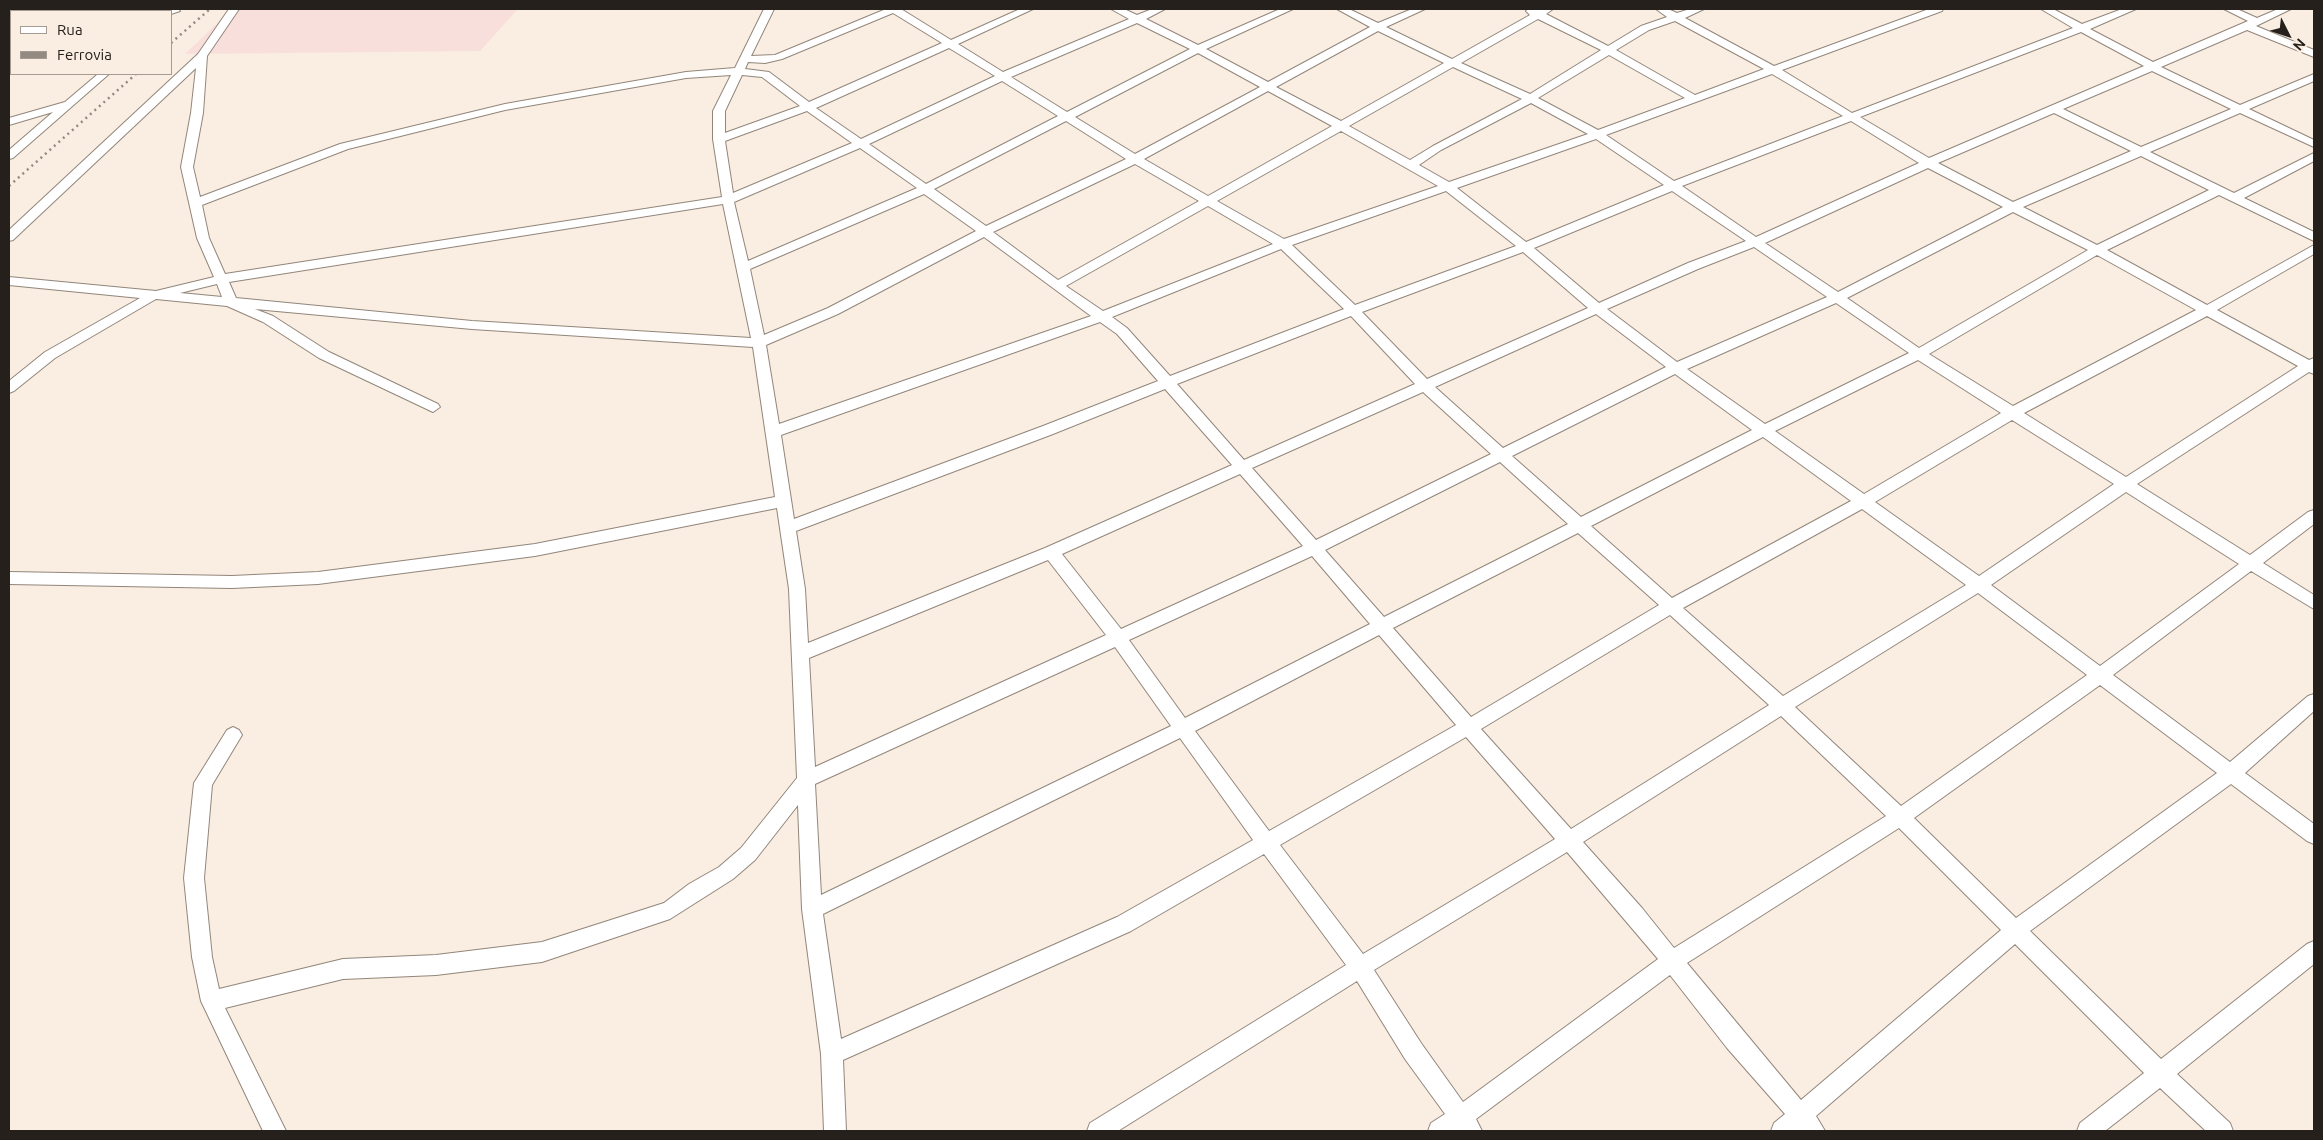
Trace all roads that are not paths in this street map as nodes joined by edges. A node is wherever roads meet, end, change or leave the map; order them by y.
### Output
1 (95, 9) edge
2 (234, 9) edge
3 (894, 9) edge
4 (1028, 9) edge
5 (1116, 9) edge
6 (1160, 9) edge
7 (1288, 9) edge
8 (1342, 9) edge
9 (1420, 9) edge
10 (1526, 9) edge
11 (1661, 9) edge
12 (1699, 9) edge
13 (1938, 9) edge
14 (2046, 9) edge
15 (2131, 9) edge
16 (2229, 9) edge
17 (2286, 9) edge
18 (122, 10) edge
19 (771, 10) edge
20 (1543, 11) edge
21 (1676, 16) junction
22 (1138, 19) junction
23 (2252, 23) junction
24 (1378, 27) junction
25 (2079, 27) junction
26 (948, 44) junction
27 (1198, 49) junction
28 (1608, 50) junction
29 (2314, 54) edge
30 (202, 56) junction
31 (1452, 63) junction
32 (741, 65) junction
33 (2153, 66) junction
34 (1774, 70) junction
35 (103, 75) edge
36 (1004, 76) junction
37 (2314, 77) edge
38 (1268, 87) junction
39 (1531, 99) junction
40 (1694, 99) junction
41 (71, 103) junction
42 (808, 107) junction
43 (2237, 108) junction
44 (2055, 109) junction
45 (1068, 115) junction
46 (1851, 118) junction
47 (9, 122) edge
48 (1339, 125) junction
49 (1597, 134) junction
50 (719, 139) junction
51 (860, 144) junction
52 (2314, 144) edge
53 (2140, 150) junction
54 (9, 156) edge
55 (2314, 156) edge
56 (1135, 159) junction
57 (1928, 163) junction
58 (1409, 166) junction
59 (1447, 186) junction
60 (1672, 186) junction
61 (925, 189) junction
62 (2219, 190) junction
63 (2234, 198) junction
64 (728, 200) junction
65 (1208, 201) junction
66 (195, 203) junction
67 (2014, 206) junction
68 (985, 231) junction
69 (9, 237) edge
70 (2314, 237) edge
71 (1756, 242) junction
72 (1282, 244) junction
73 (1525, 247) junction
74 (2314, 249) edge
75 (2097, 250) junction
76 (744, 267) junction
77 (221, 279) junction
78 (9, 281) edge
79 (1057, 286) junction
80 (152, 296) junction
81 (1837, 298) junction
82 (232, 304) junction
83 (1353, 310) junction
84 (1600, 310) junction
85 (2207, 310) junction
86 (1102, 316) junction
87 (759, 343) junction
88 (1919, 354) junction
89 (2313, 366) edge
90 (1676, 368) junction
91 (1167, 383) junction
92 (1425, 386) junction
93 (9, 388) edge
94 (433, 407) dead end
95 (2012, 413) junction
96 (1763, 431) junction
97 (773, 432) junction
98 (1500, 454) junction
99 (1240, 466) junction
100 (2126, 484) junction
101 (784, 501) junction
102 (1863, 502) junction
103 (2314, 516) edge
104 (1581, 526) junction
105 (787, 528) junction
106 (1314, 548) junction
107 (1051, 552) junction
108 (2253, 564) junction
109 (9, 578) edge
110 (1979, 585) junction
111 (2314, 603) edge
112 (1670, 607) junction
113 (1380, 626) junction
114 (1118, 638) junction
115 (802, 653) junction
116 (2101, 675) junction
117 (2314, 702) edge
118 (1782, 706) junction
119 (1469, 727) junction
120 (1183, 728) junction
121 (232, 735) dead end
122 (2231, 773) junction
123 (806, 780) junction
124 (1900, 817) junction
125 (2314, 835) edge
126 (1570, 840) junction
127 (1266, 843) junction
128 (812, 909) junction
129 (2016, 930) junction
130 (2314, 951) edge
131 (1672, 961) junction
132 (1362, 968) junction
133 (211, 1001) junction
134 (832, 1054) junction
135 (2160, 1073) junction
136 (1800, 1115) junction
137 (1466, 1124) edge
138 (275, 1131) edge
139 (835, 1131) edge
140 (1098, 1131) edge
141 (1439, 1131) edge
142 (1782, 1131) edge
143 (1814, 1131) edge
144 (2088, 1131) edge
145 (2222, 1131) edge

1 - 18 street
2 - 30 street
3 - 26 street
3 - 32 street
4 - 26 street
5 - 22 street
6 - 22 street
7 - 27 street
8 - 24 street
9 - 24 street
10 - 20 street
11 - 21 street
12 - 21 street
13 - 34 street
14 - 25 street
15 - 25 street
16 - 23 street
17 - 23 street
19 - 32 street
20 - 28 street
20 - 31 street
21 - 28 street
21 - 34 street
22 - 27 street
22 - 36 street
23 - 29 street
23 - 33 street
24 - 31 street
24 - 38 street
25 - 33 street
25 - 46 street
26 - 36 street
26 - 42 street
27 - 38 street
27 - 45 street
28 - 39 street
28 - 40 street
30 - 66 street
30 - 69 street
31 - 39 street
31 - 48 street
32 - 42 street
32 - 50 street
32 - 66 street
33 - 43 street
33 - 44 street
34 - 40 street
34 - 46 street
35 - 41 street
36 - 45 street
36 - 51 street
37 - 43 street
38 - 48 street
38 - 56 street
39 - 49 street
39 - 58 street
40 - 49 street
41 - 47 street
41 - 54 street
42 - 50 street
42 - 51 street
43 - 52 street
43 - 53 street
44 - 53 street
44 - 57 street
45 - 56 street
45 - 61 street
46 - 57 street
46 - 60 street
48 - 58 street
48 - 65 street
49 - 59 street
49 - 60 street
50 - 64 street
51 - 61 street
51 - 64 street
53 - 62 street
53 - 67 street
55 - 63 street
56 - 65 street
56 - 68 street
57 - 67 street
57 - 71 street
58 - 59 street
59 - 72 street
59 - 73 street
60 - 71 street
60 - 73 street
61 - 68 street
61 - 76 street
62 - 63 street
62 - 75 street
63 - 70 street
64 - 76 street
64 - 77 street
65 - 72 street
65 - 79 street
66 - 77 street
67 - 75 street
67 - 81 street
68 - 79 street
68 - 87 street
71 - 81 street
71 - 84 street
72 - 83 street
72 - 86 street
73 - 83 street
73 - 84 street
74 - 85 street
75 - 85 street
75 - 88 street
76 - 87 street
77 - 80 street
77 - 82 street
78 - 80 street
79 - 86 street
80 - 82 street
80 - 93 street
81 - 88 street
81 - 90 street
82 - 87 street
82 - 94 street
83 - 91 street
83 - 92 street
84 - 90 street
84 - 92 street
85 - 89 street
85 - 95 street
86 - 91 street
86 - 97 street
87 - 97 street
88 - 95 street
88 - 96 street
89 - 100 street
90 - 96 street
90 - 98 street
91 - 99 street
91 - 105 street
92 - 98 street
92 - 99 street
95 - 100 street
95 - 102 street
96 - 102 street
96 - 104 street
97 - 101 street
98 - 104 street
98 - 106 street
99 - 106 street
99 - 107 street
100 - 108 street
100 - 110 street
101 - 105 street
101 - 109 street
102 - 110 street
102 - 112 street
103 - 108 street
104 - 112 street
104 - 113 street
105 - 115 street
106 - 113 street
106 - 114 street
107 - 114 street
107 - 115 street
108 - 111 street
108 - 116 street
110 - 116 street
110 - 118 street
112 - 118 street
112 - 119 street
113 - 119 street
113 - 120 street
114 - 120 street
114 - 123 street
115 - 123 street
116 - 122 street
116 - 124 street
117 - 122 street
118 - 124 street
118 - 126 street
119 - 126 street
119 - 127 street
120 - 127 street
120 - 128 street
121 - 133 street
122 - 125 street
122 - 129 street
123 - 128 street
123 - 133 street
124 - 129 street
124 - 131 street
126 - 131 street
126 - 132 street
127 - 132 street
127 - 134 street
128 - 134 street
129 - 135 street
129 - 136 street
130 - 135 street
131 - 136 street
131 - 137 street
132 - 137 street
132 - 140 street
133 - 138 street
134 - 139 street
135 - 144 street
135 - 145 street
136 - 142 street
136 - 143 street
137 - 141 street

